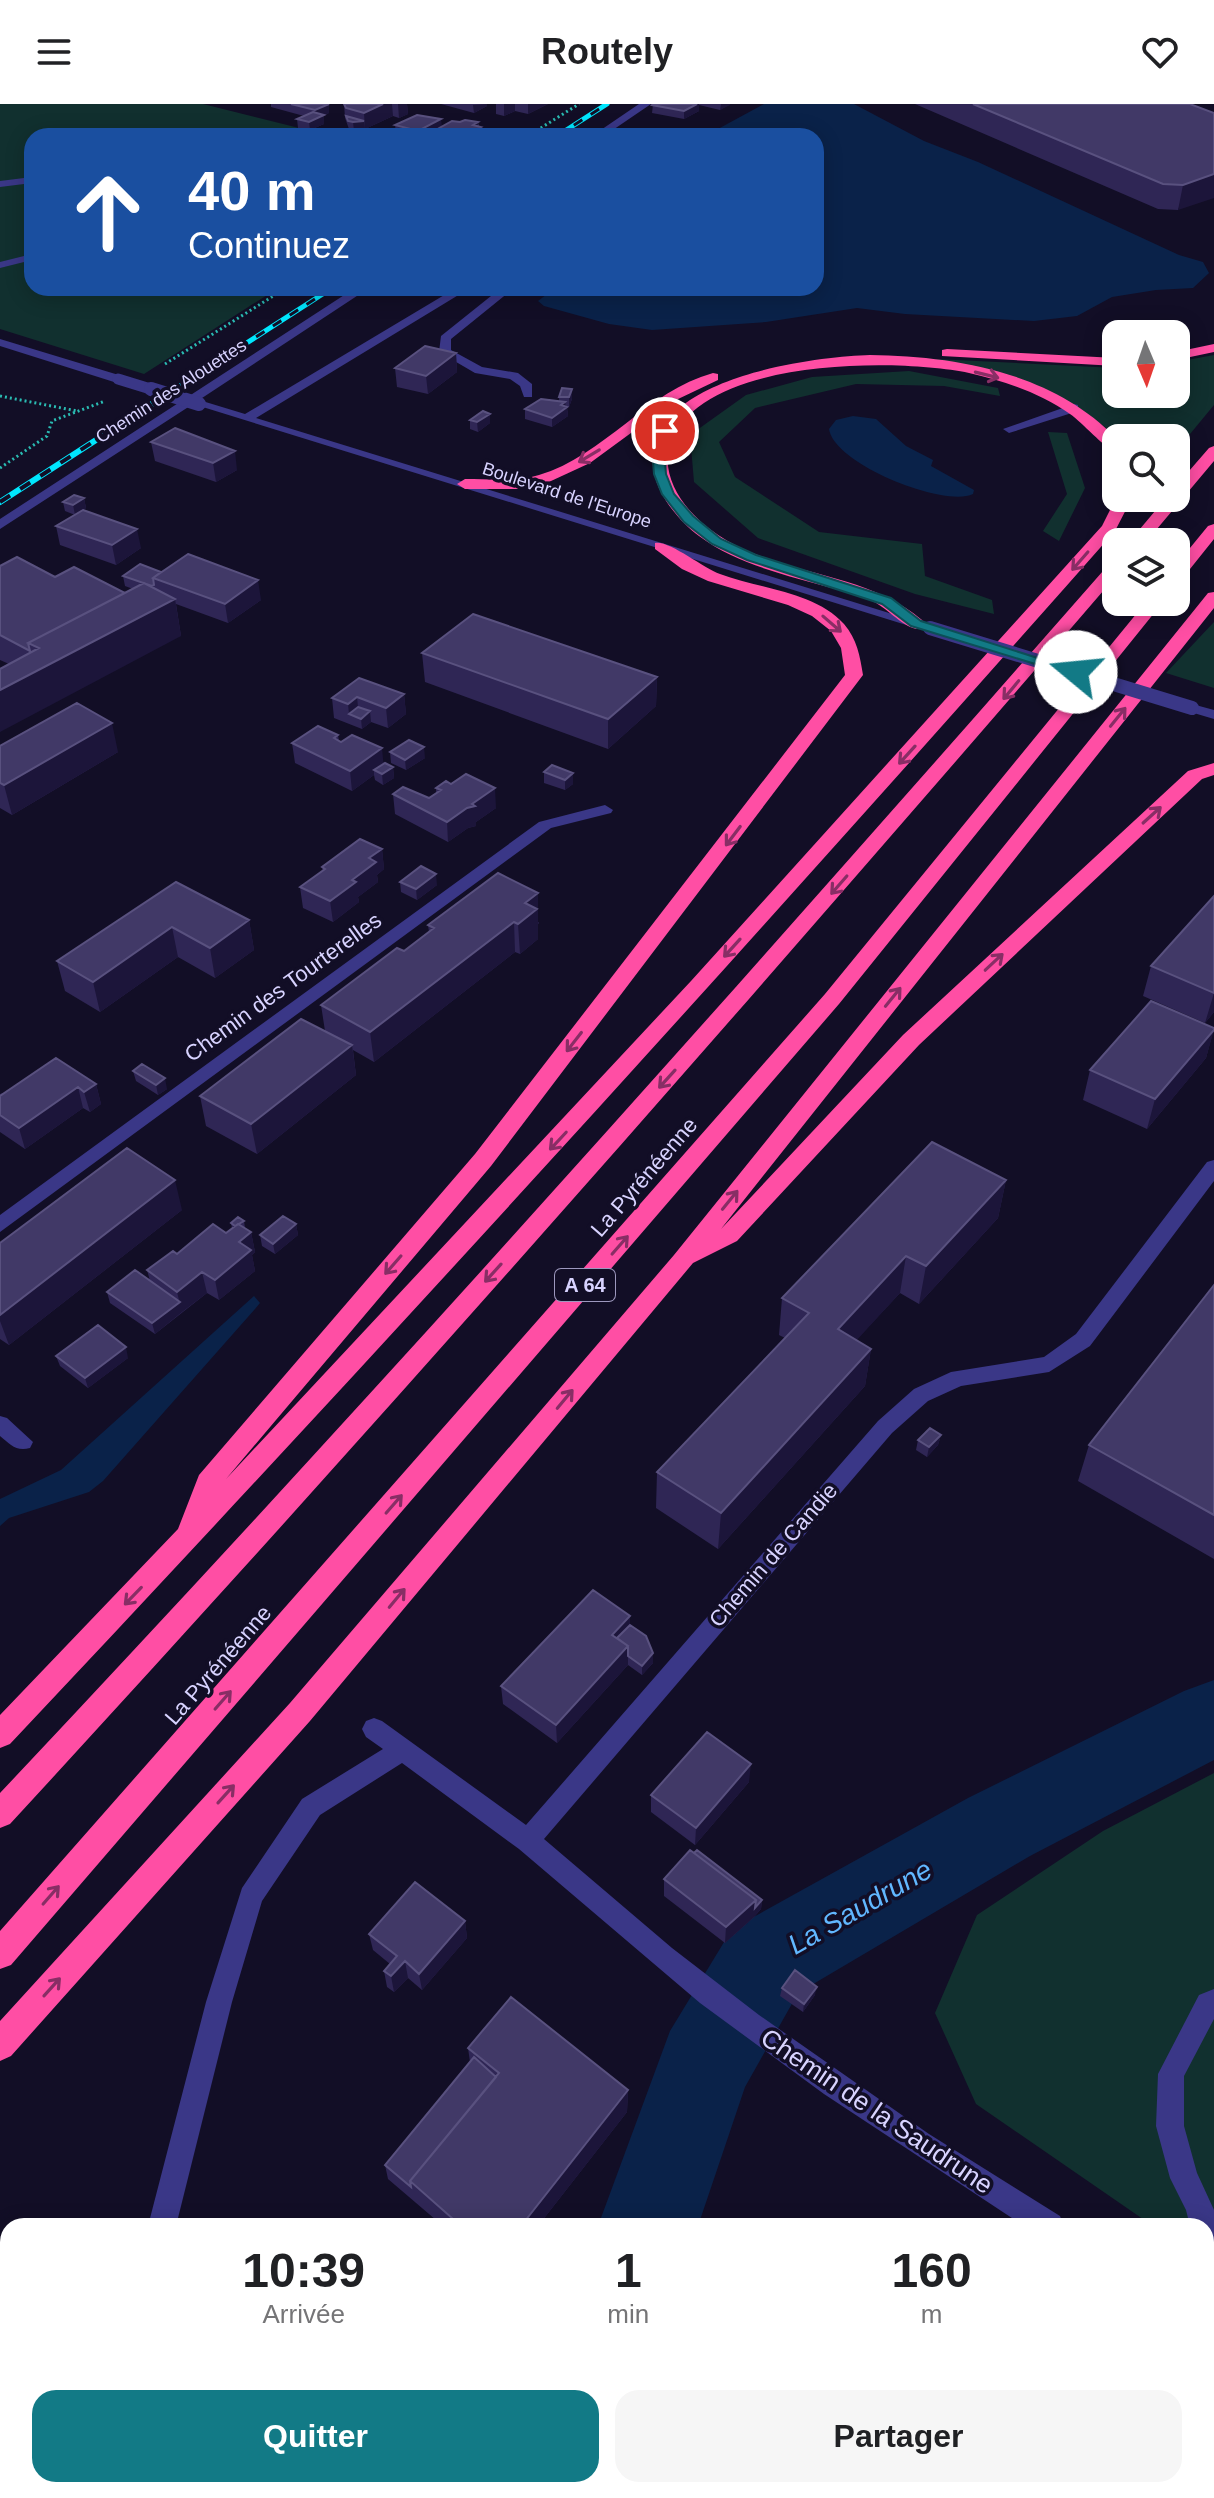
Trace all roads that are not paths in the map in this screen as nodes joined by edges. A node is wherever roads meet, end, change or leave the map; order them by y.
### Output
1 (646, 104) edge
2 (609, 128) edge
3 (24, 181) edge
4 (0, 184) edge
5 (24, 259) edge
6 (0, 265) edge
7 (351, 296) edge
8 (451, 296) edge
9 (498, 296) edge
10 (0, 342) edge
11 (1214, 348) edge
12 (1190, 353) edge
13 (1102, 361) edge
14 (528, 394) dead end
15 (1074, 408) junction
16 (247, 418) junction
17 (1009, 429) dead end
18 (1102, 430) edge
19 (1214, 451) edge
20 (1190, 479) edge
21 (465, 484) junction
22 (1117, 512) edge
23 (1162, 512) edge
24 (0, 525) edge
25 (1149, 528) edge
26 (1214, 529) edge
27 (661, 546) junction
28 (1190, 559) edge
29 (1102, 582) edge
30 (1214, 597) edge
31 (1144, 616) edge
32 (923, 626) junction
33 (1214, 715) edge
34 (1214, 769) edge
35 (605, 810) dead end
36 (1214, 1167) edge
37 (0, 1225) edge
38 (682, 1261) junction
39 (0, 1424) edge
40 (22, 1442) dead end
41 (188, 1540) junction
42 (374, 1729) dead end
43 (0, 1735) edge
44 (402, 1750) junction
45 (0, 1814) edge
46 (528, 1841) junction
47 (0, 1954) edge
48 (1214, 2002) edge
49 (0, 2045) edge
50 (164, 2218) edge
51 (1037, 2218) edge
52 (1202, 2218) edge

1 - 2 street
3 - 4 street
5 - 6 street
7 - 24 street, Chemin des Alouettes
8 - 16 street
9 - 14 street
10 - 16 street, Boulevard de l'Europe, bridge
11 - 12 highway
13 -> 21 highway
15 - 17 street
15 - 18 highway
32 -> 15 highway
16 - 21 street, Boulevard de l'Europe
19 - 20 highway
21 - 27 street, Boulevard de l'Europe
22 -> 41 highway
23 - 25 highway
26 - 28 highway
27 - 32 street, Boulevard de l'Europe
27 -> 41 highway
29 -> 45 highway
38 -> 30 highway
47 -> 31 highway, La Pyrénéenne / A 64
32 - 33 street, Boulevard de l'Europe, bridge
38 -> 34 highway
35 - 37 street, Chemin des Tourterelles
36 - 46 street, Chemin de Candie
49 -> 38 highway
39 - 40 street
41 -> 43 highway
42 - 44 street
44 - 46 street
44 - 50 street
46 - 51 street, Chemin de la Saudrune
48 - 52 street

